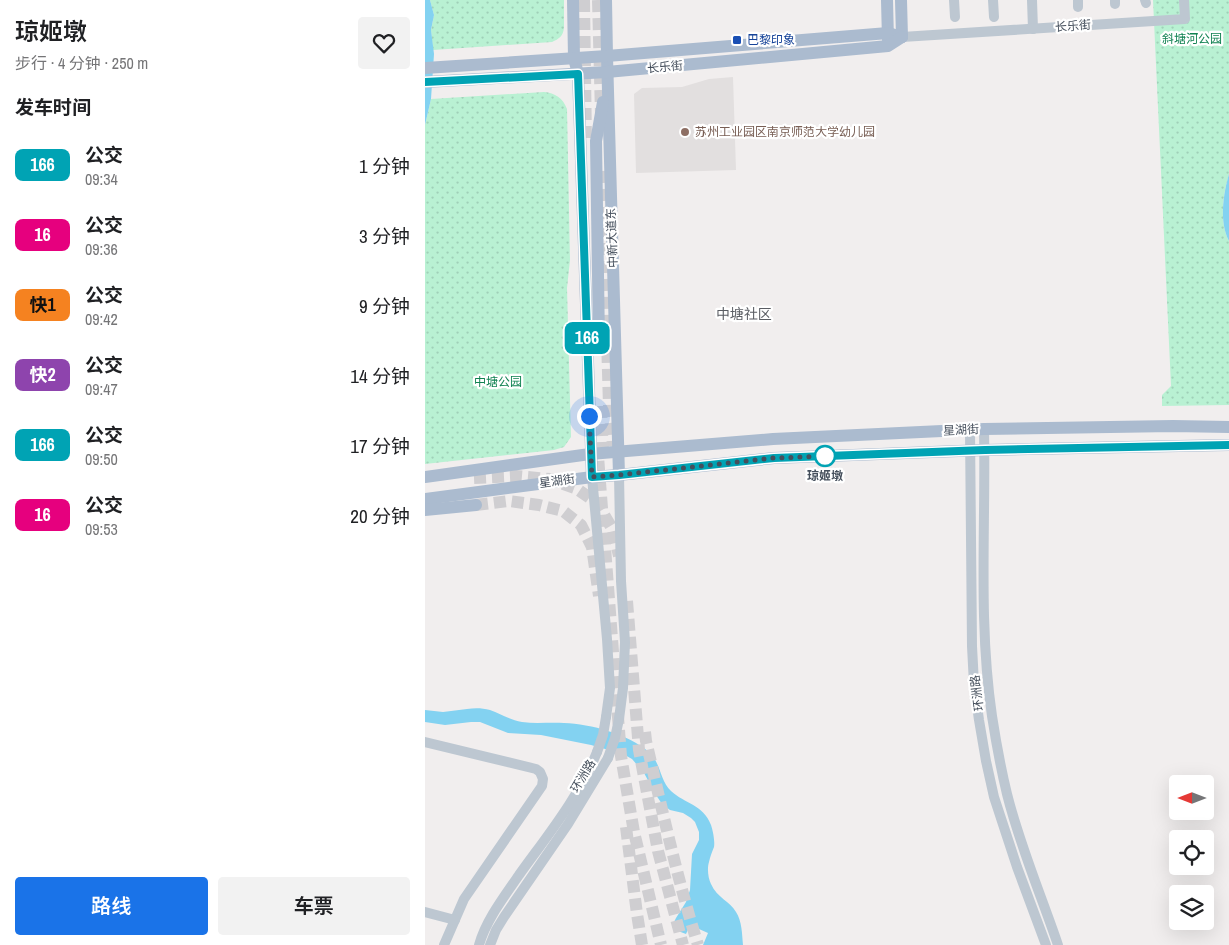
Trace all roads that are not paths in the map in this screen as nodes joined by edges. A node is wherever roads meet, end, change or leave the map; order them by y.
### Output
1 (573, 0) edge
2 (607, 0) edge
3 (887, 0) edge
4 (901, 0) edge
5 (954, 0) edge
6 (993, 0) edge
7 (1032, 0) edge
8 (1184, 0) edge
9 (955, 17) dead end
10 (994, 17) dead end
11 (1033, 29) junction
12 (902, 37) junction
13 (888, 39) junction
14 (607, 56) junction
15 (574, 58) junction
16 (425, 68) edge
17 (607, 72) junction
18 (578, 74) junction
19 (425, 82) edge
20 (599, 342) dead end
21 (1229, 427) edge
22 (984, 429) junction
23 (970, 430) junction
24 (1229, 445) edge
25 (970, 450) junction
26 (985, 450) junction
27 (618, 452) junction
28 (591, 454) junction
29 (619, 475) junction
30 (425, 477) edge
31 (592, 477) junction
32 (474, 478) tunnel mouth
33 (425, 485) edge
34 (425, 499) edge
35 (476, 505) tunnel mouth
36 (425, 510) edge
37 (425, 742) edge
38 (425, 912) edge
39 (455, 920) junction
40 (444, 945) edge
41 (479, 945) edge
42 (490, 945) edge
43 (1046, 945) edge
44 (1058, 945) edge

1 - 15 main road
2 - 14 main road, 中新大道东
3 - 13 main road
4 - 12 main road
5 - 9 street
6 - 10 street
7 - 11 street
8 - 11 street, 长乐街
11 - 12 street, 长乐街
12 - 13 main road, 长乐街
13 - 14 main road, 长乐街
13 - 17 main road, 长乐街
14 - 15 main road, 长乐街
14 - 17 main road, 中新大道东
15 - 16 main road, 长乐街
15 - 18 main road
17 - 18 main road, 长乐街
17 - 20 main road
17 - 27 main road, 中新大道东
18 - 19 main road, 长乐街
18 - 28 main road
21 - 22 main road, 星湖街
22 - 23 main road, 星湖街
22 - 26 street, 环洲路
23 - 25 street, 环洲路
23 - 27 main road, 星湖街
24 - 26 main road, 星湖街
25 - 26 main road, 星湖街
25 - 29 main road, 星湖街
25 - 43 street, 环洲路
26 - 44 street, 环洲路
27 - 28 main road, 星湖街
27 - 29 main road, 中新大道东
28 - 30 main road, 星湖街
28 - 31 main road
29 - 31 main road, 星湖街
29 - 42 street, 环洲路, bridge
31 - 34 main road, 星湖街
31 - 41 street, 环洲路, bridge
32 - 33 main road
35 - 36 main road
37 - 39 street
38 - 39 street
39 - 40 street

